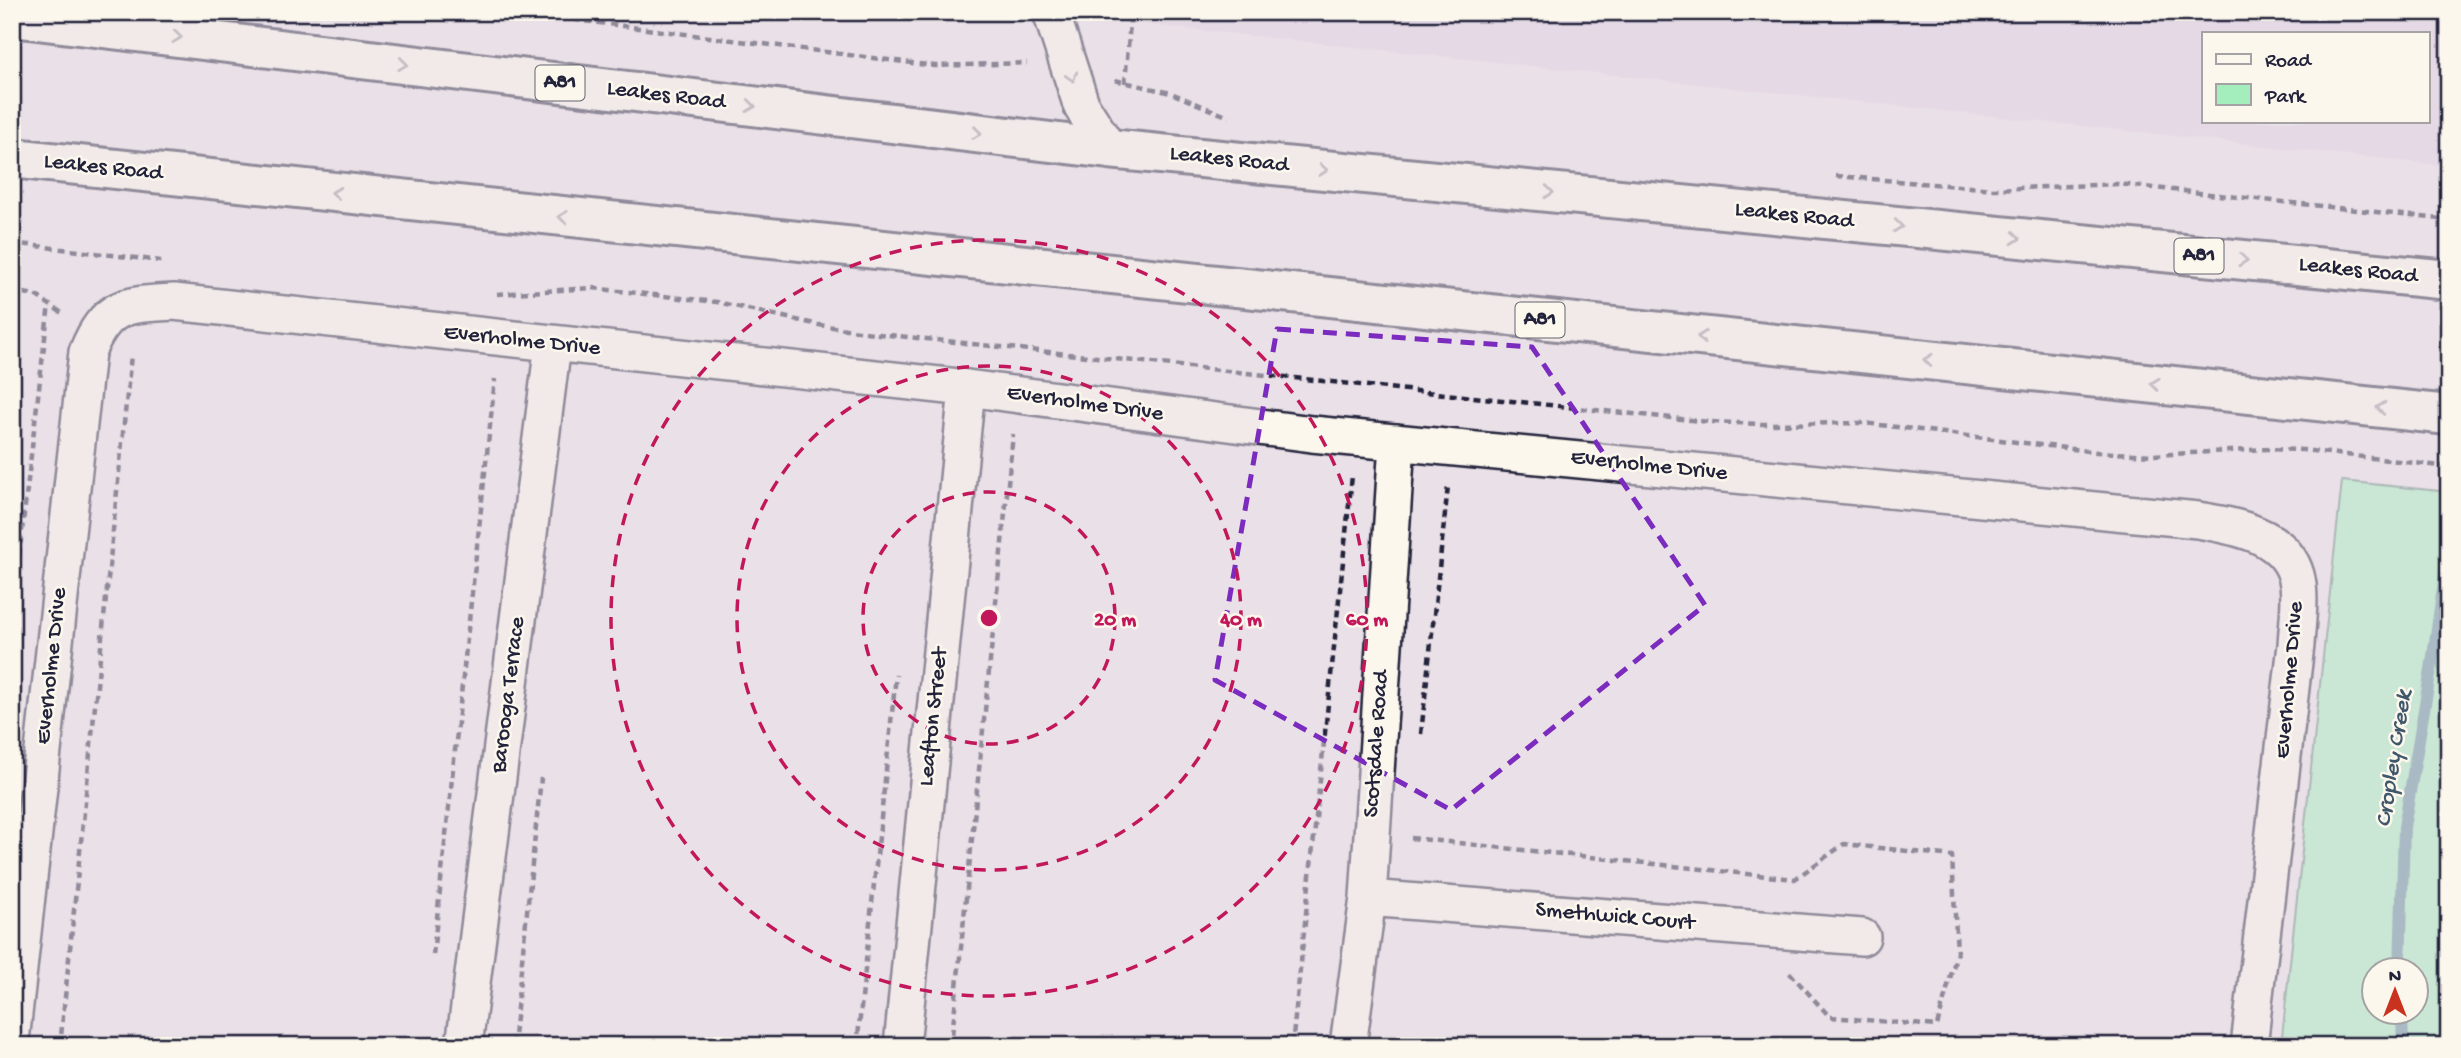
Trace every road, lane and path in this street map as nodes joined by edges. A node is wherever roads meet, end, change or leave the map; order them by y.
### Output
1 (514, 12) edge
2 (1051, 12) edge
3 (1127, 12) edge
4 (12, 18) edge
5 (1069, 66) junction
6 (1237, 119) dead end
7 (1109, 149) junction
8 (12, 158) edge
9 (1828, 175) dead end
10 (2449, 220) edge
11 (12, 243) edge
12 (165, 261) dead end
13 (2449, 280) edge
14 (12, 290) edge
15 (493, 295) dead end
16 (49, 304) junction
17 (94, 334) junction
18 (553, 344) junction
19 (131, 354) dead end
20 (495, 379) dead end
21 (967, 388) junction
22 (2449, 415) edge
23 (1397, 442) junction
24 (2449, 467) edge
25 (1353, 469) dead end
26 (12, 615) edge
27 (896, 673) dead end
28 (1367, 898) junction
29 (1862, 937) dead end
30 (432, 962) dead end
31 (12, 1032) edge
32 (60, 1046) edge
33 (464, 1046) edge
34 (857, 1046) edge
35 (902, 1046) edge
36 (1292, 1046) edge
37 (1348, 1046) edge
38 (2249, 1046) edge

1 - 5 path
2 - 5 street
3 - 6 path
4 -> 7 highway, Leakes Road / A81
5 -> 7 street
7 -> 13 highway, Leakes Road / A81
22 -> 8 highway, Leakes Road / A81
9 - 10 path
11 - 12 path
14 - 16 path
15 - 24 path
16 - 17 path
16 - 26 path
17 - 18 street, Everholme Drive
17 - 31 street, Everholme Drive
18 - 21 street, Everholme Drive
18 - 33 street, Barooga Terrace
19 - 32 path
20 - 30 path
21 - 23 street, Everholme Drive
21 - 35 street, Leafton Street
23 - 28 street, Scotsdale Road
23 - 38 street, Everholme Drive
25 - 36 path
27 - 34 path
28 - 29 street, Smethwick Court
28 - 37 street, Scotsdale Road

